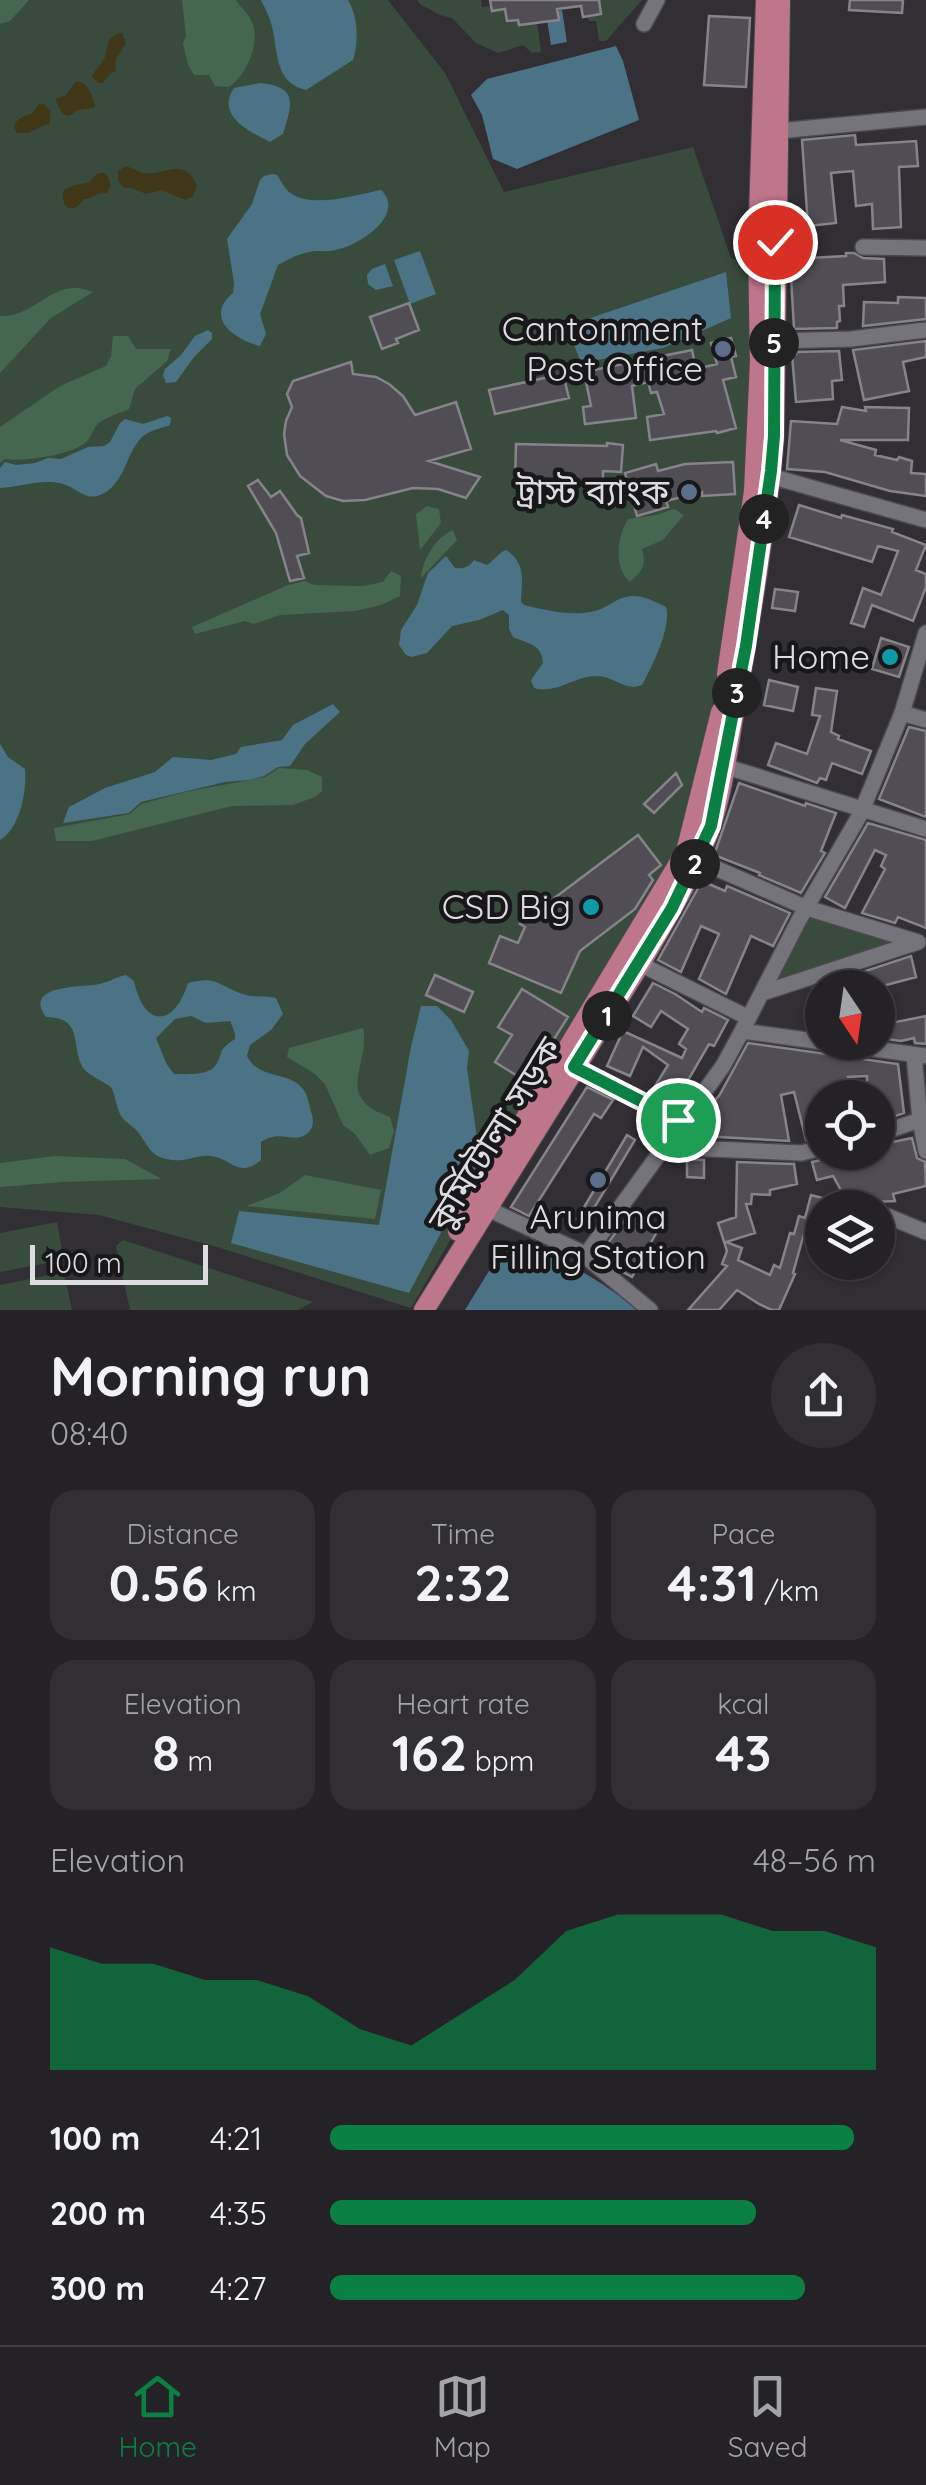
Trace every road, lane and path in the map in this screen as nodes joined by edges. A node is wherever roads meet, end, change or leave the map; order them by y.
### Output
1 (657, 0) edge
2 (766, 0) edge
3 (780, 0) edge
4 (644, 24) dead end
5 (926, 118) edge
6 (778, 131) junction
7 (863, 246) dead end
8 (926, 248) edge
9 (926, 330) edge
10 (774, 341) junction
11 (770, 476) junction
12 (926, 520) edge
13 (926, 634) edge
14 (902, 713) junction
15 (926, 720) edge
16 (724, 766) junction
17 (862, 809) junction
18 (926, 829) edge
19 (696, 860) junction
20 (807, 908) junction
21 (922, 941) edge
22 (640, 964) junction
23 (762, 993) junction
24 (746, 1024) junction
25 (805, 1038) edge
26 (895, 1052) edge
27 (920, 1056) edge
28 (574, 1067) junction
29 (920, 1120) junction
30 (682, 1122) junction
31 (895, 1128) edge
32 (666, 1146) junction
33 (926, 1151) edge
34 (805, 1153) edge
35 (488, 1209) junction
36 (895, 1219) edge
37 (926, 1232) edge
38 (585, 1256) junction
39 (412, 1310) edge
40 (424, 1310) edge
41 (650, 1310) edge

1 - 4 street
2 - 39 main road, কুর্মিটোলা সড়ক
3 - 6 main road, কুর্মিটোলা সড়ক
5 - 6 street
6 - 10 main road, কুর্মিটোলা সড়ক
7 - 8 street
9 - 10 street
10 - 11 main road, কুর্মিটোলা সড়ক
11 - 12 street
11 - 16 main road, কুর্মিটোলা সড়ক
13 - 14 street
14 - 15 street
14 - 17 street
16 - 17 street
16 - 19 main road, কুর্মিটোলা সড়ক
17 - 18 street
17 - 20 street
19 - 20 street
19 - 22 main road, কুর্মিটোলা সড়ক
20 - 21 street
20 - 23 street
21 - 23 street
22 - 24 street
22 - 28 main road, কুর্মিটোলা সড়ক
23 - 24 street
24 - 25 street
24 - 30 street
26 - 27 street
27 - 29 street
28 - 30 street
28 - 35 main road, কুর্মিটোলা সড়ক
29 - 31 street
29 - 33 street
30 - 32 street
32 - 34 street
32 - 38 street
35 - 38 street
35 - 40 main road, কুর্মিটোলা সড়ক
36 - 37 street
38 - 41 street

